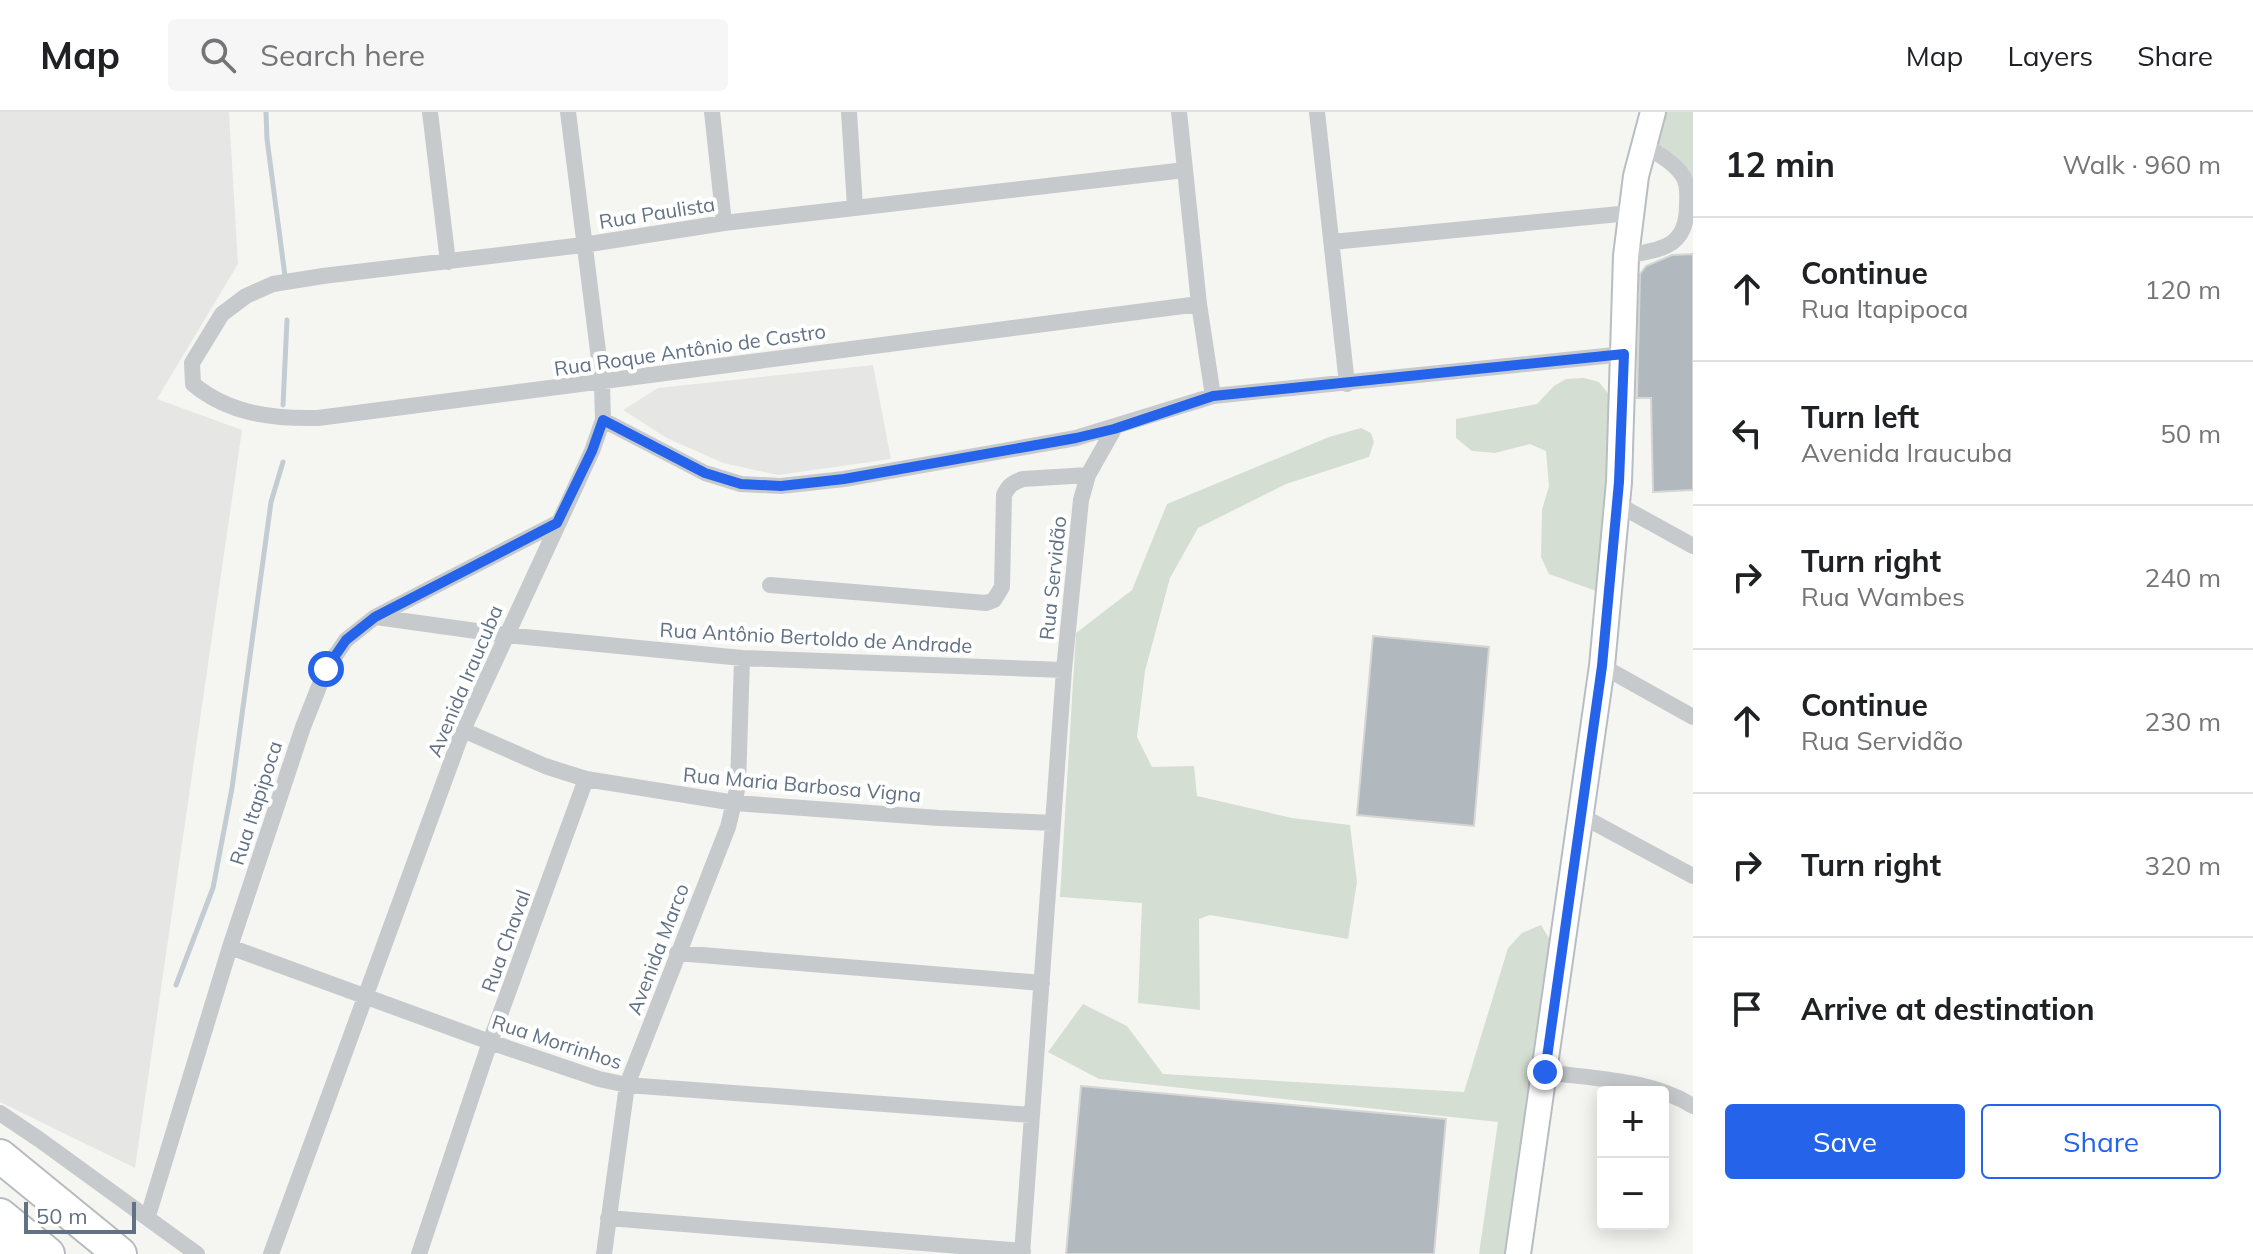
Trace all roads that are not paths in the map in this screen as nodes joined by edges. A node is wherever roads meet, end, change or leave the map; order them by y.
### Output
1 (430, 112) edge
2 (568, 112) edge
3 (712, 112) edge
4 (849, 112) edge
5 (1179, 112) edge
6 (1317, 112) edge
7 (1653, 112) edge
8 (1643, 144) junction
9 (1185, 170) junction
10 (855, 207) junction
11 (1630, 213) junction
12 (724, 223) junction
13 (1332, 242) junction
14 (583, 245) junction
15 (1626, 256) junction
16 (448, 262) junction
17 (1199, 304) junction
18 (1624, 354) junction
19 (602, 383) junction
20 (193, 384) joint
21 (1347, 384) junction
22 (1213, 396) junction
23 (603, 420) junction
24 (1114, 429) junction
25 (1088, 475) junction
26 (1617, 504) junction
27 (557, 523) junction
28 (1693, 546) edge
29 (770, 585) dead end
30 (375, 617) junction
31 (505, 635) junction
32 (742, 658) junction
33 (1602, 666) junction
34 (1064, 670) junction
35 (1693, 717) edge
36 (463, 730) junction
37 (586, 779) junction
38 (735, 803) junction
39 (1580, 815) junction
40 (1053, 823) junction
41 (1693, 876) edge
42 (230, 947) junction
43 (677, 953) junction
44 (1042, 983) junction
45 (365, 995) junction
46 (490, 1042) junction
47 (1545, 1072) junction
48 (627, 1085) junction
49 (1693, 1106) edge
50 (0, 1113) edge
51 (1031, 1115) junction
52 (0, 1156) edge
53 (0, 1215) edge
54 (148, 1216) junction
55 (608, 1218) junction
56 (0, 1246) edge
57 (1022, 1252) edge
58 (10, 1254) edge
59 (48, 1254) edge
60 (120, 1254) edge
61 (197, 1254) edge
62 (271, 1254) edge
63 (419, 1254) edge
64 (604, 1254) edge
65 (1518, 1254) edge

1 - 16 street
2 - 14 street, Avenida Iraucuba
3 - 12 street
4 - 10 street
5 - 9 street
6 - 13 street
7 - 8 street
8 - 11 street
8 - 15 street
9 - 10 street, Rua Paulista
9 - 17 street
10 - 12 street, Rua Paulista
11 - 13 street
11 - 15 street
12 - 14 street, Rua Paulista
13 - 21 street
14 - 16 street, Rua Paulista
14 - 19 street, Avenida Iraucuba
15 - 18 street
16 - 20 street, Rua Paulista
17 - 19 street, Rua Roque Antônio de Castro
17 - 22 street
18 - 21 street
18 - 26 street
19 - 20 street, Rua Roque Antônio de Castro
19 - 23 street, Avenida Iraucuba
21 - 22 street
22 - 24 street
23 - 24 street
23 - 27 street, Avenida Iraucuba
24 - 25 street, Rua Servidão
25 - 29 street
25 - 34 street, Rua Servidão
26 - 28 street
26 - 33 street
27 - 30 street, Rua Itapipoca
27 - 31 street, Avenida Iraucuba
30 - 31 street, Rua Antônio Bertoldo de Andrade
30 - 42 street, Rua Itapipoca
31 - 32 street, Rua Antônio Bertoldo de Andrade
31 - 36 street, Avenida Iraucuba
32 - 34 street, Rua Antônio Bertoldo de Andrade
32 - 38 street, Avenida Marco
33 - 35 street
33 - 39 street
34 - 40 street, Rua Servidão
36 - 37 street, Rua Maria Barbosa Vigna
36 - 45 street, Avenida Iraucuba
37 - 38 street, Rua Maria Barbosa Vigna
37 - 46 street, Rua Chaval
38 - 40 street, Rua Maria Barbosa Vigna
38 - 43 street, Avenida Marco
39 - 41 street
39 - 47 street
40 - 44 street, Rua Servidão
42 - 45 street, Rua Morrinhos
42 - 54 street, Rua Itapipoca
43 - 44 street
43 - 48 street, Avenida Marco
44 - 51 street, Rua Servidão
45 - 46 street, Rua Morrinhos
45 - 62 street, Avenida Iraucuba
46 - 48 street, Rua Morrinhos
46 - 63 street, Rua Chaval
47 - 49 street
47 - 65 street
48 - 51 street, Rua Morrinhos
48 - 55 street, Avenida Marco
50 - 54 street
51 - 57 street, Rua Servidão
52 - 60 highway
53 - 59 highway
54 - 61 street
55 - 57 street
55 - 64 street, Avenida Marco
56 - 58 highway

